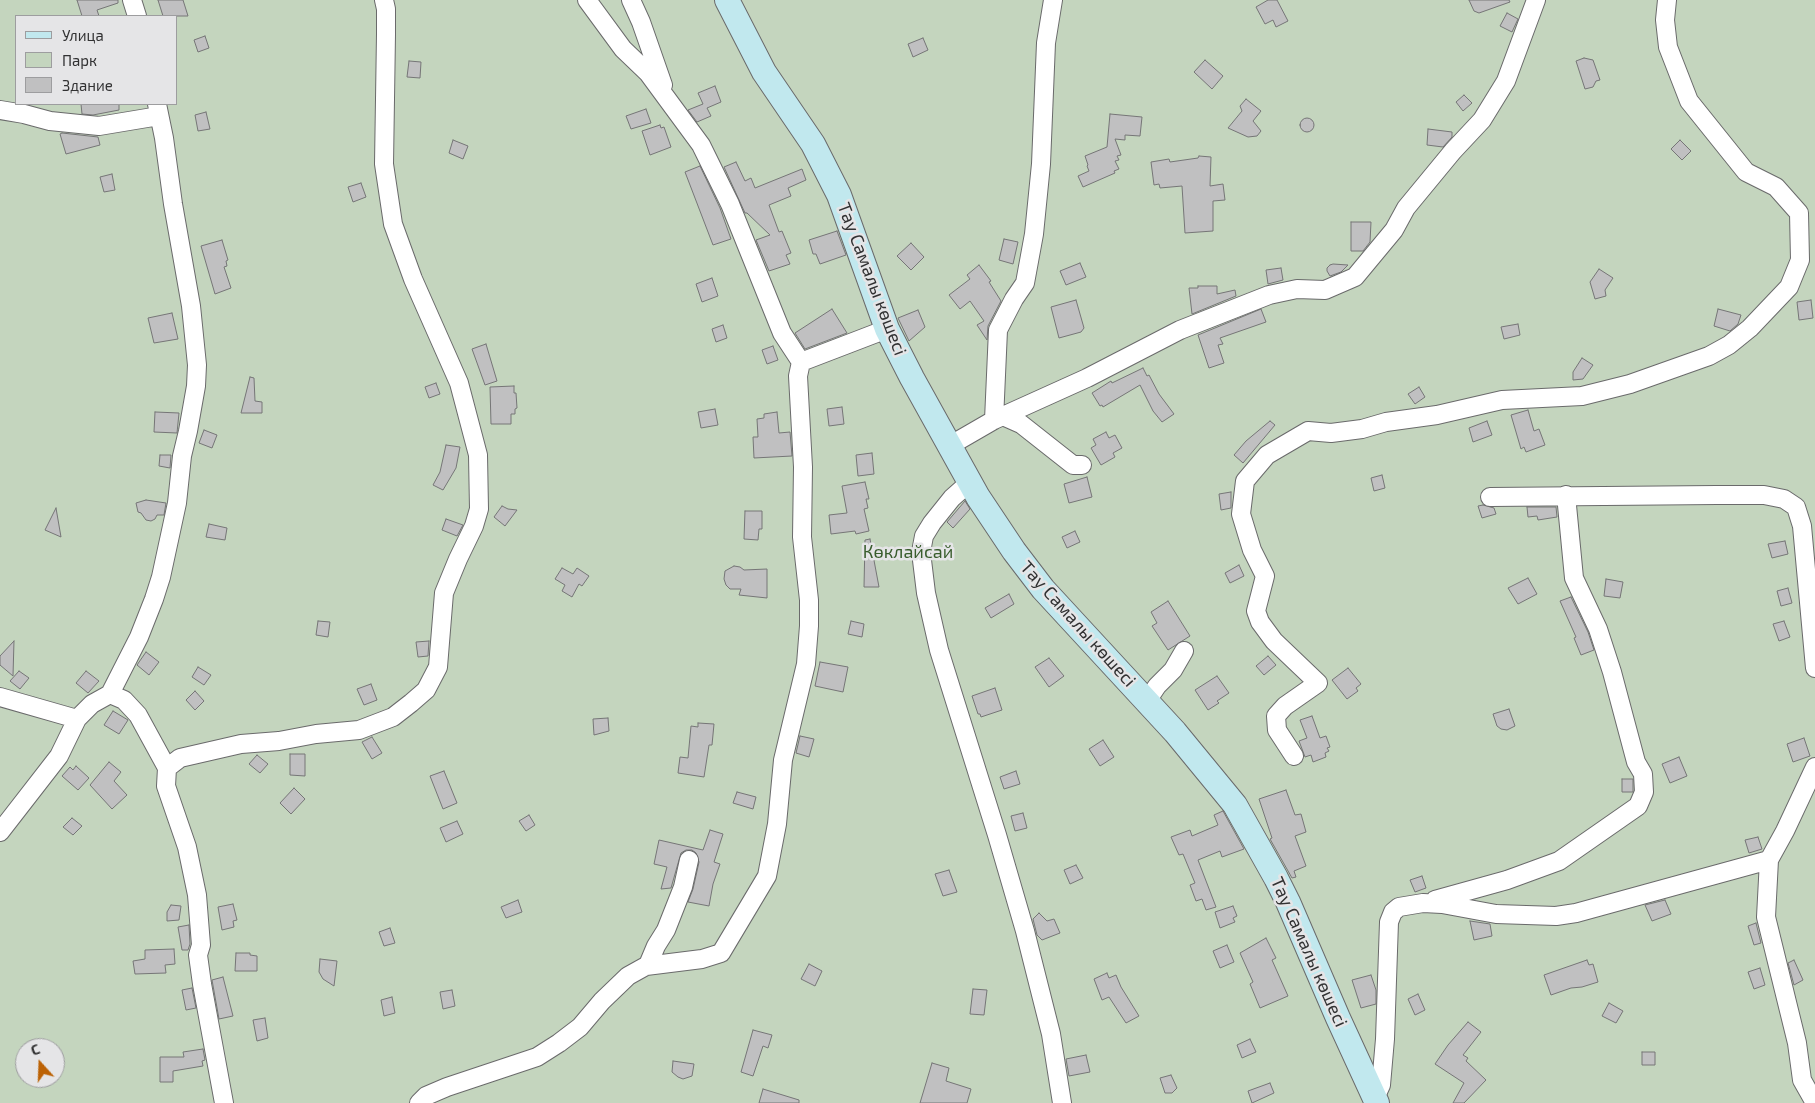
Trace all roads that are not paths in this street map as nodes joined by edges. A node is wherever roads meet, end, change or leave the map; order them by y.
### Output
1 (132, 0) edge
2 (384, 0) edge
3 (587, 0) edge
4 (631, 0) edge
5 (727, 0) edge
6 (1053, 0) edge
7 (1536, 0) edge
8 (1666, 0) edge
9 (137, 15) edge
10 (667, 97) junction
11 (0, 110) edge
12 (158, 110) edge
13 (887, 329) junction
14 (800, 362) junction
15 (999, 418) junction
16 (949, 446) junction
17 (1082, 465) dead end
18 (970, 482) junction
19 (1566, 495) junction
20 (1490, 497) dead end
21 (1184, 651) dead end
22 (1815, 668) edge
23 (110, 694) junction
24 (0, 697) edge
25 (1147, 701) junction
26 (77, 719) junction
27 (1294, 756) dead end
28 (167, 768) junction
29 (1815, 768) edge
30 (0, 832) edge
31 (689, 860) dead end
32 (1769, 860) junction
33 (1426, 903) junction
34 (697, 960) junction
35 (648, 965) junction
36 (716, 971) dead end
37 (1376, 1100) edge
38 (224, 1103) edge
39 (419, 1103) edge
40 (1062, 1103) edge
41 (1815, 1103) edge

1 - 9 street
2 - 28 street
3 - 10 street
4 - 10 street
5 - 13 street, Тау Самалы көшесі
6 - 15 street
7 - 15 street
8 - 27 street
10 - 14 street
11 - 12 street
12 - 23 street
13 - 14 street
13 - 16 street, Тау Самалы көшесі
14 - 34 street
15 - 16 street
15 - 17 street
16 - 18 street, Тау Самалы көшесі
18 - 25 street, Тау Самалы көшесі
18 - 40 street
19 - 20 street
19 - 22 street
19 - 33 street
21 - 25 street
23 - 26 street
23 - 28 street
24 - 26 street
25 - 37 street, Тау Самалы көшесі
26 - 30 street
28 - 38 street
29 - 32 street
31 - 35 street
32 - 33 street
32 - 41 street
33 - 37 street
34 - 35 street
34 - 36 street
35 - 39 street

